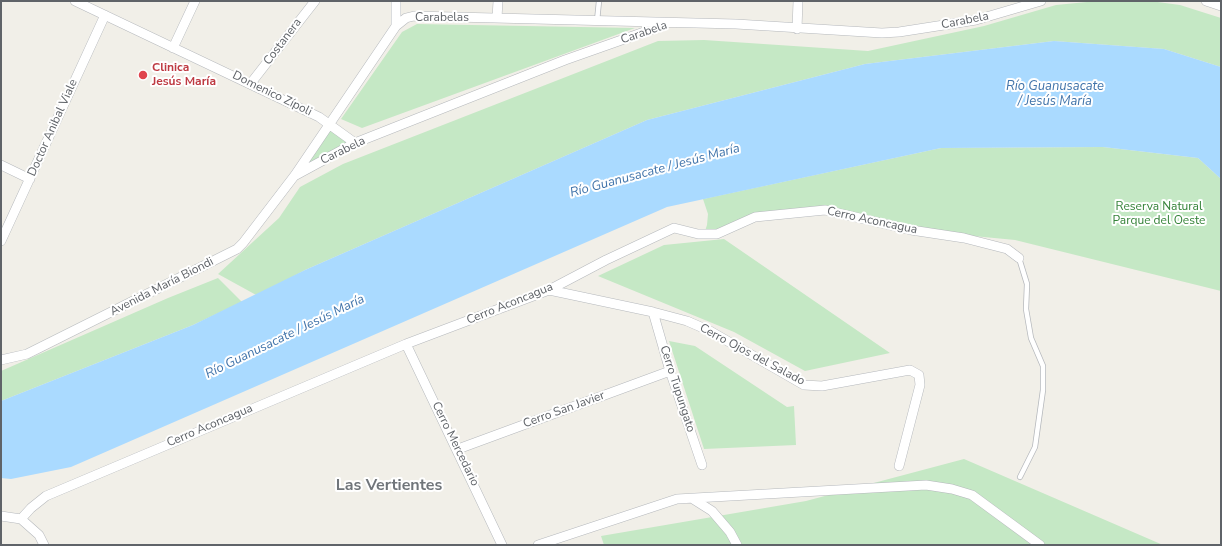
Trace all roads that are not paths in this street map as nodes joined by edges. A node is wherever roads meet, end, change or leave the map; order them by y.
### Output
1 (76, 1) edge
2 (195, 1) edge
3 (315, 1) edge
4 (396, 1) edge
5 (498, 1) edge
6 (599, 1) edge
7 (798, 1) edge
8 (1040, 1) edge
9 (1206, 1) edge
10 (1221, 6) edge
11 (105, 15) junction
12 (498, 18) junction
13 (597, 21) junction
14 (670, 23) junction
15 (396, 26) junction
16 (797, 29) junction
17 (173, 48) junction
18 (251, 83) junction
19 (329, 123) junction
20 (355, 143) junction
21 (1, 165) edge
22 (295, 175) junction
23 (30, 179) junction
24 (1, 241) edge
25 (1019, 258) joint
26 (549, 290) junction
27 (653, 312) junction
28 (406, 344) junction
29 (1, 360) edge
30 (670, 371) junction
31 (458, 449) junction
32 (702, 465) dead end
33 (899, 466) dead end
34 (1020, 477) dead end
35 (693, 498) junction
36 (3, 517) edge
37 (21, 520) junction
38 (44, 545) edge
39 (502, 545) edge
40 (538, 545) edge
41 (737, 545) edge
42 (1040, 545) edge

1 - 11 street, Domenico Zípoli
2 - 17 street
3 - 18 street, Costanera
4 - 15 street
5 - 12 street
6 - 13 lane
7 - 16 street
8 - 16 street, Carabela
9 - 10 street
11 - 17 street, Domenico Zípoli
11 - 23 street, Doctor Anibal Viale
12 - 13 street, Carabelas
12 - 15 street, Carabelas
13 - 14 street, Carabelas
14 - 16 street, Carabela
14 - 20 street, Carabela
15 - 19 street, Carabelas
17 - 18 street, Domenico Zípoli
18 - 19 street, Domenico Zípoli
19 - 20 street, Domenico Zípoli
19 - 22 street, Carabelas
20 - 22 street, Carabela
21 - 23 street
22 - 29 street, Avenida María Biondi
23 - 24 street, Doctor Anibal Viale
25 - 26 street, Cerro Aconcagua
25 - 34 lane
26 - 27 street, Cerro Ojos del Salado
26 - 28 street, Cerro Aconcagua
27 - 30 street, Cerro Tupungato
27 - 33 street, Cerro Ojos del Salado
28 - 31 street, Cerro Mercedario
28 - 37 street, Cerro Aconcagua
30 - 31 street, Cerro San Javier
30 - 32 street, Cerro Tupungato
31 - 39 street, Cerro Mercedario
35 - 40 street
35 - 41 street
35 - 42 street
36 - 37 street
37 - 38 street

